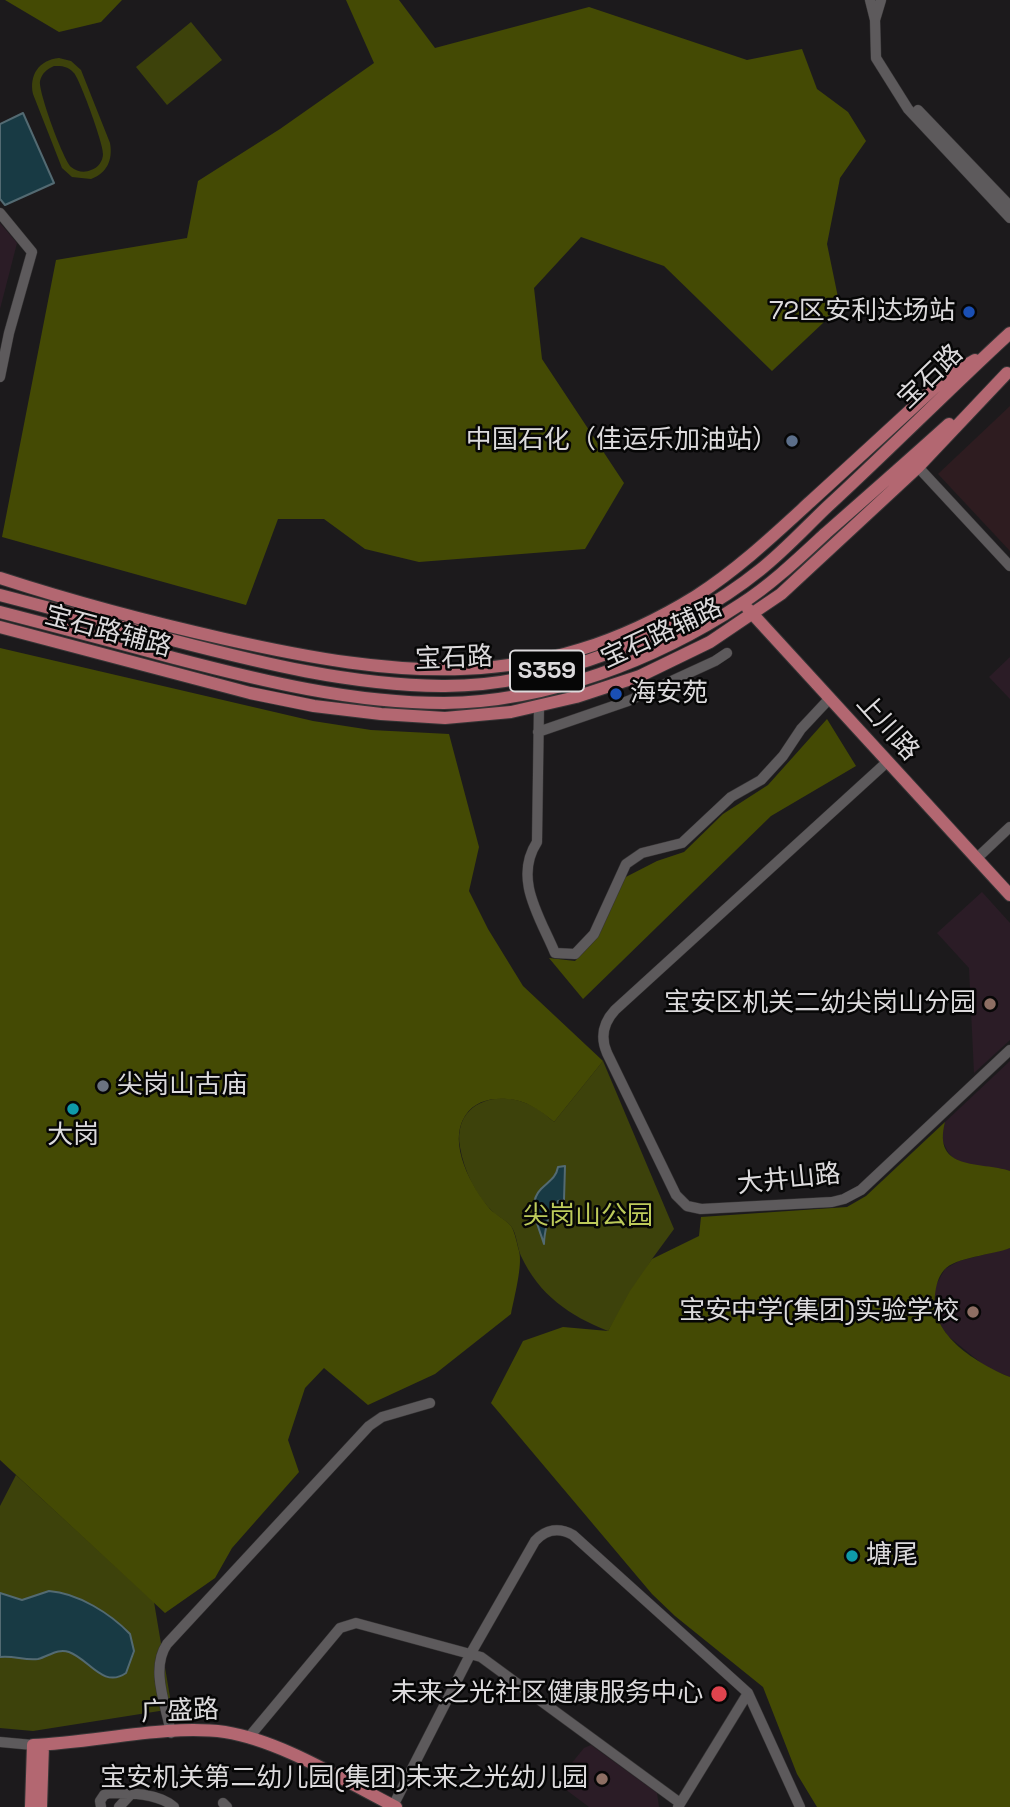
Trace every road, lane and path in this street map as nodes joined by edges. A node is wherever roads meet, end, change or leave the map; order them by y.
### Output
1 (870, 0) edge
2 (881, 0) edge
3 (875, 20) junction
4 (899, 93) junction
5 (1010, 206) edge
6 (0, 213) edge
7 (1010, 218) edge
8 (1010, 334) edge
9 (993, 349) junction
10 (1008, 371) edge
11 (0, 377) edge
12 (918, 467) junction
13 (1010, 566) edge
14 (0, 578) edge
15 (732, 590) junction
16 (0, 595) edge
17 (743, 603) junction
18 (0, 612) edge
19 (754, 614) junction
20 (0, 627) edge
21 (727, 653) dead end
22 (830, 698) junction
23 (539, 705) junction
24 (538, 732) junction
25 (887, 762) junction
26 (1010, 827) edge
27 (976, 859) junction
28 (1010, 895) edge
29 (1010, 1050) edge
30 (430, 1403) dead end
31 (471, 1653) junction
32 (748, 1693) junction
33 (171, 1732) junction
34 (249, 1737) junction
35 (0, 1742) edge
36 (38, 1745) junction
37 (130, 1795) junction
38 (679, 1805) edge
39 (394, 1806) edge
40 (32, 1807) edge
41 (41, 1807) edge
42 (101, 1807) edge
43 (119, 1807) edge
44 (174, 1807) edge
45 (800, 1807) edge

1 - 3 street
2 - 3 street
3 - 4 street
4 - 5 street
4 - 7 street
6 - 11 street
8 - 9 main road, 宝石路 / S359
9 - 14 main road, 宝石路辅路
9 - 15 main road, 宝石路 / S359
10 - 12 main road, 宝石路辅路
10 - 17 main road, 宝石路 / S359
12 - 13 street
12 - 19 main road, 宝石路辅路
15 - 16 main road, 宝石路 / S359
15 - 17 main road, 上川路
17 - 18 main road, 宝石路 / S359
17 - 19 main road, 上川路
19 - 22 main road, 上川路
19 - 23 main road, 宝石路辅路
20 - 23 main road, 宝石路辅路
21 - 24 street
22 - 24 street
22 - 25 main road, 上川路
23 - 24 street
25 - 27 main road, 上川路
25 - 29 street, 大井山路
26 - 27 street
27 - 28 main road, 上川路
30 - 33 street
31 - 32 street
31 - 34 street
31 - 38 street
31 - 39 street
32 - 38 street
32 - 45 street
33 - 34 main road, 广盛路
33 - 36 main road, 广盛路
34 - 39 main road, 广盛路
35 - 36 street
36 - 40 main road
36 - 41 main road
37 - 42 street
37 - 43 street
37 - 44 street

